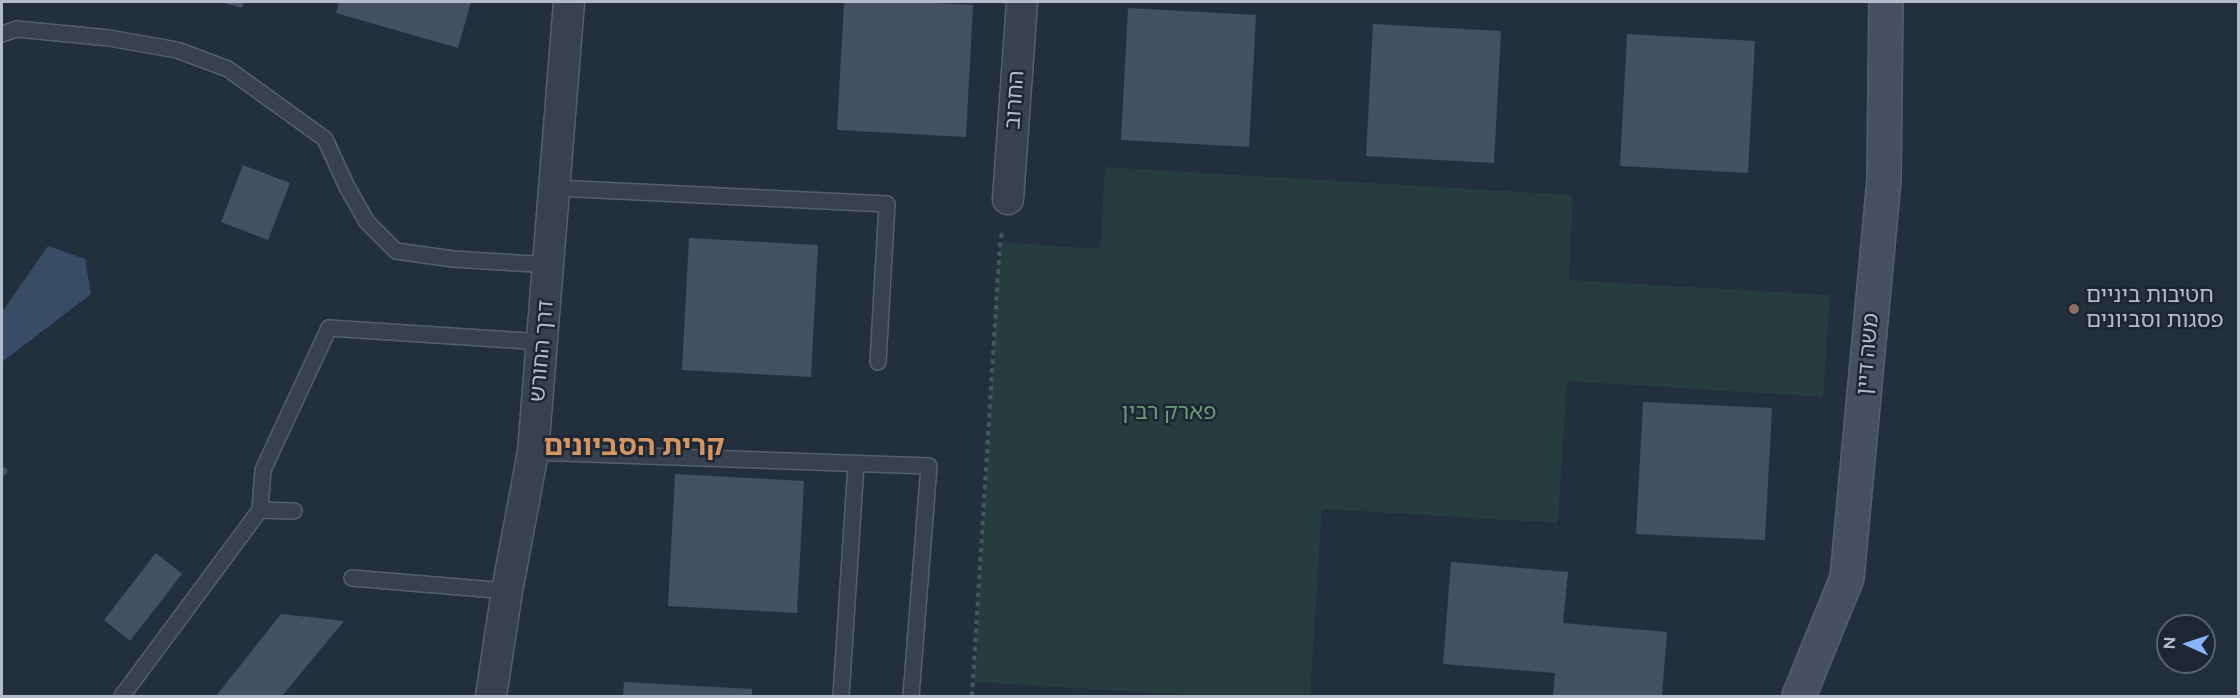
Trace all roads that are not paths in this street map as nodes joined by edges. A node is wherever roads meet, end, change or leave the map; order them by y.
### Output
1 (569, 2) edge
2 (1022, 2) edge
3 (1886, 2) edge
4 (2, 34) edge
5 (556, 188) junction
6 (1008, 199) road end
7 (550, 265) junction
8 (543, 342) junction
9 (878, 362) dead end
10 (533, 452) junction
11 (856, 464) junction
12 (260, 510) junction
13 (294, 511) dead end
14 (352, 578) dead end
15 (507, 591) junction
16 (122, 696) edge
17 (491, 696) edge
18 (841, 696) edge
19 (911, 696) edge
20 (1799, 696) edge

1 - 5 street, דרך החורש
2 - 6 street, החרוב
3 - 20 street, משה דיין
4 - 7 lane
5 - 7 street, דרך החורש
5 - 9 lane
7 - 8 street, דרך החורש
8 - 10 street, דרך החורש
8 - 12 lane
10 - 11 lane
10 - 15 street, דרך החורש
11 - 18 lane
11 - 19 lane
12 - 13 lane
12 - 16 lane
14 - 15 lane
15 - 17 street, דרך החורש

